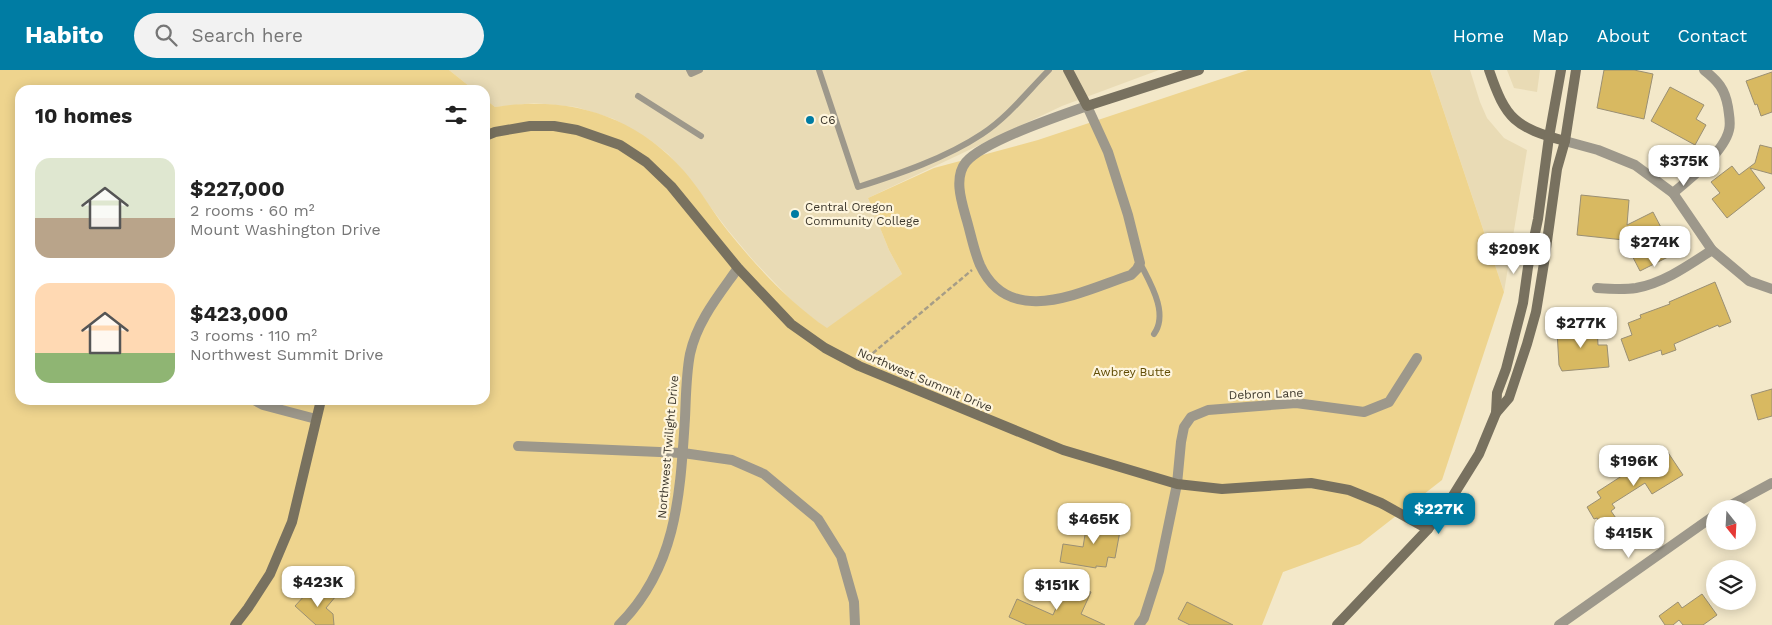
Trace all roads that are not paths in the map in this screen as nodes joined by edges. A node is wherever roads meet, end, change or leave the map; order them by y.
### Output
1 (689, 70) edge
2 (700, 70) edge
3 (819, 70) edge
4 (1049, 70) edge
5 (1068, 70) edge
6 (1199, 70) edge
7 (1489, 70) edge
8 (1561, 70) edge
9 (1576, 70) edge
10 (1704, 70) edge
11 (638, 96) dead end
12 (1087, 106) junction
13 (490, 134) edge
14 (701, 136) dead end
15 (1549, 136) junction
16 (1565, 141) junction
17 (1673, 193) junction
18 (1712, 250) junction
19 (1140, 263) junction
20 (738, 268) junction
21 (1597, 288) dead end
22 (1772, 289) edge
23 (1154, 334) dead end
24 (1417, 358) dead end
25 (263, 405) edge
26 (320, 405) edge
27 (1496, 413) junction
28 (316, 419) junction
29 (518, 446) dead end
30 (683, 453) junction
31 (1772, 483) edge
32 (1177, 484) junction
33 (1741, 500) edge
34 (1706, 521) edge
35 (1428, 529) junction
36 (235, 625) edge
37 (619, 625) edge
38 (855, 625) edge
39 (1139, 625) edge
40 (1336, 625) edge
41 (1558, 625) edge

1 - 2 lane
3 - 4 lane
5 - 12 street
6 - 12 street
7 - 15 street
8 - 15 street
9 - 16 street
10 - 17 street
11 - 14 lane
12 - 19 street
12 - 19 street
13 - 20 street, Northwest Summit Drive
15 - 16 street
15 - 27 street
16 - 17 street
16 - 27 street
17 - 18 street
18 - 21 street
18 - 22 street
19 - 23 lane
20 - 30 street, Northwest Twilight Drive
20 - 32 street, Northwest Summit Drive
24 - 32 street, Debron Lane
25 - 28 street
26 - 28 street
27 - 35 street
28 - 36 street
29 - 30 street
30 - 37 street, Northwest Twilight Drive
30 - 38 street
31 - 33 street
32 - 35 street, Northwest Summit Drive
32 - 39 street, Debron Lane
34 - 41 street
35 - 40 street

